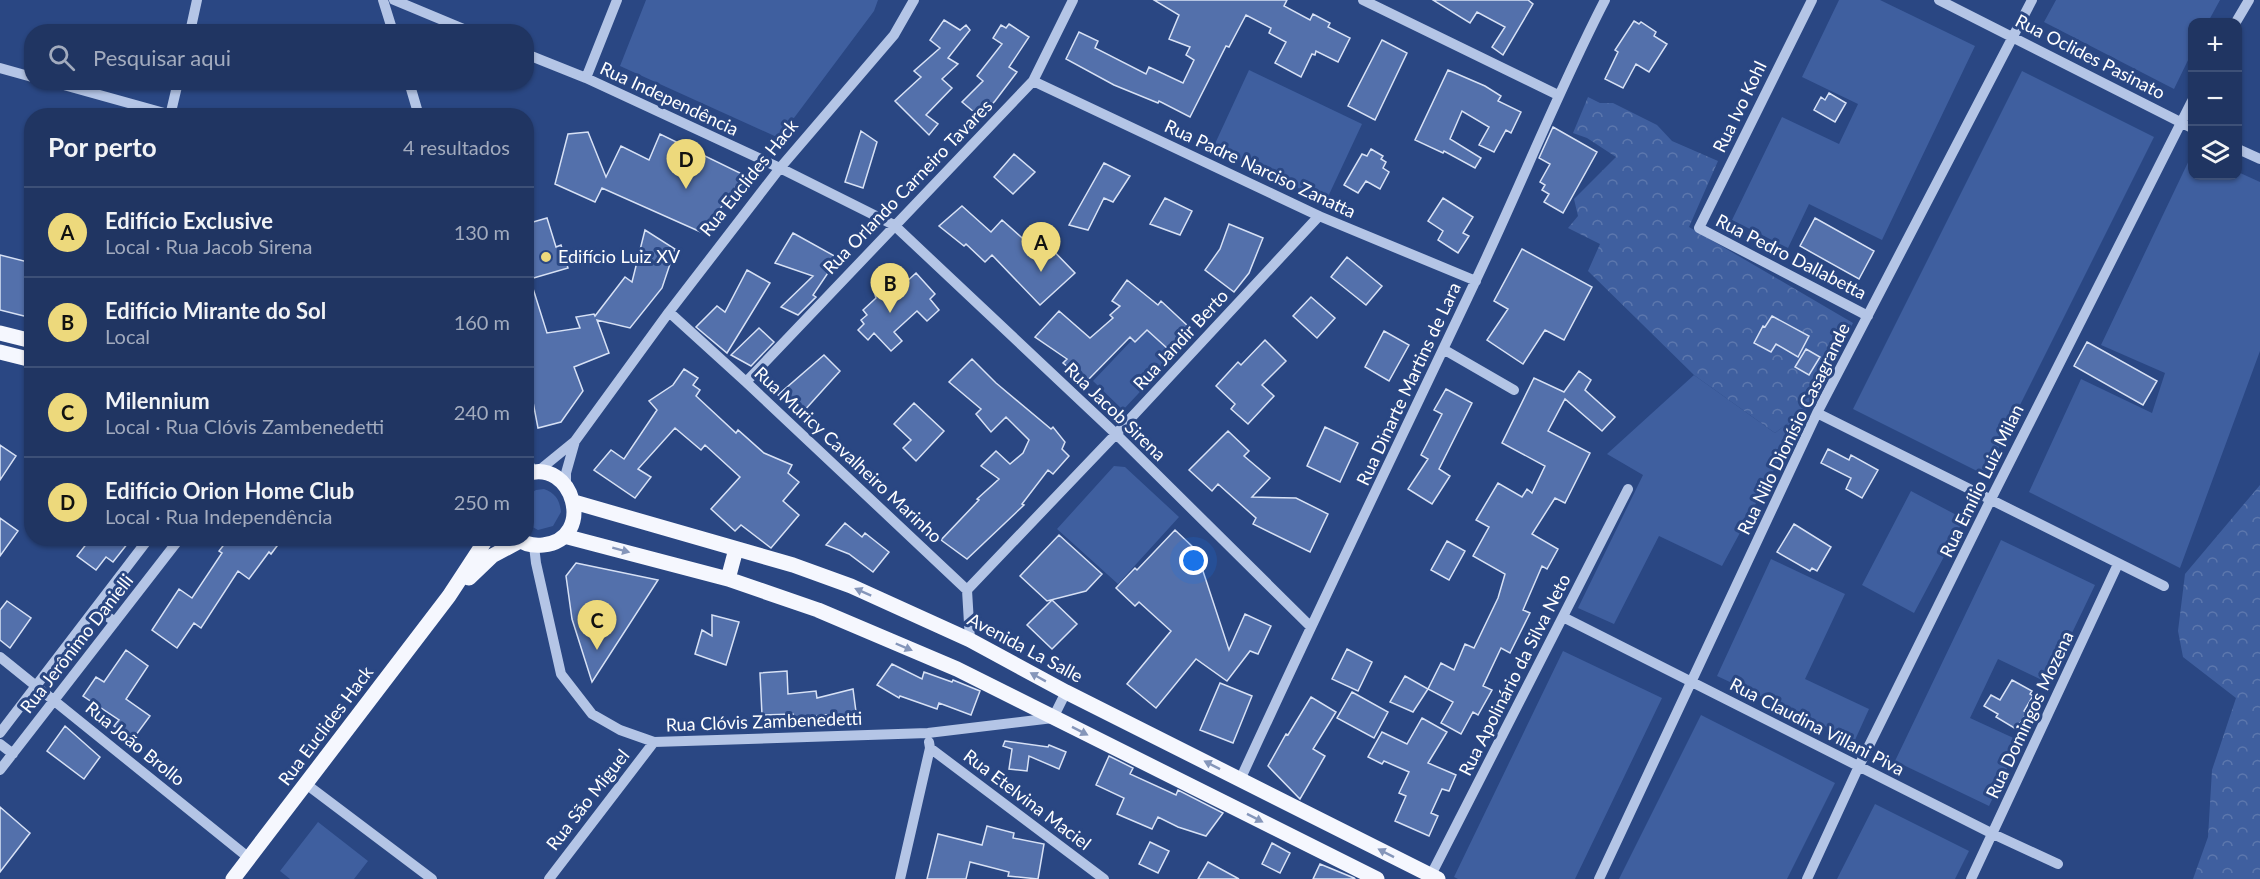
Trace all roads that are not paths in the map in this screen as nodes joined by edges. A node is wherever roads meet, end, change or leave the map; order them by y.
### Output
1 (197, 0) edge
2 (383, 0) edge
3 (394, 0) edge
4 (617, 0) edge
5 (914, 0) edge
6 (1073, 0) edge
7 (1363, 0) edge
8 (1605, 0) edge
9 (1812, 0) edge
10 (1939, 0) edge
11 (2032, 0) edge
12 (2249, 0) edge
13 (2238, 18) edge
14 (192, 24) edge
15 (390, 24) edge
16 (452, 24) edge
17 (2013, 36) junction
18 (534, 57) edge
19 (0, 68) edge
20 (24, 74) edge
21 (586, 78) junction
22 (1033, 81) junction
23 (82, 90) edge
24 (177, 90) edge
25 (411, 90) edge
26 (1558, 95) junction
27 (147, 108) edge
28 (173, 108) edge
29 (417, 108) edge
30 (2188, 109) edge
31 (2180, 122) junction
32 (2189, 126) edge
33 (2242, 151) edge
34 (2260, 159) edge
35 (780, 168) junction
36 (1319, 216) junction
37 (894, 225) junction
38 (1699, 228) joint
39 (1476, 281) junction
40 (669, 312) junction
41 (1868, 316) junction
42 (0, 334) edge
43 (24, 338) edge
44 (1443, 349) junction
45 (0, 352) edge
46 (24, 358) edge
47 (746, 382) junction
48 (1514, 390) dead end
49 (1817, 413) junction
50 (1116, 434) junction
51 (575, 441) junction
52 (534, 467) edge
53 (534, 470) edge
54 (566, 485) junction
55 (1628, 489) dead end
56 (574, 501) junction
57 (1990, 501) junction
58 (564, 536) junction
59 (534, 543) edge
60 (143, 546) edge
61 (174, 546) edge
62 (482, 546) edge
63 (515, 546) edge
64 (526, 546) edge
65 (736, 549) junction
66 (2118, 564) junction
67 (728, 579) junction
68 (2164, 586) dead end
69 (967, 591) junction
70 (449, 596) junction
71 (96, 608) junction
72 (1563, 617) junction
73 (115, 622) junction
74 (1310, 626) junction
75 (970, 640) junction
76 (0, 657) edge
77 (1691, 682) junction
78 (37, 685) junction
79 (1066, 692) junction
80 (56, 700) junction
81 (1053, 718) junction
82 (0, 733) edge
83 (928, 733) junction
84 (654, 742) junction
85 (0, 744) edge
86 (930, 748) junction
87 (13, 753) junction
88 (1859, 766) junction
89 (0, 770) edge
90 (1240, 780) junction
91 (306, 784) junction
92 (1993, 834) junction
93 (249, 858) junction
94 (2058, 864) dead end
95 (1435, 877) edge
96 (232, 879) edge
97 (432, 879) edge
98 (549, 879) edge
99 (900, 879) edge
100 (1104, 879) edge
101 (1377, 879) edge
102 (1599, 879) edge
103 (1807, 879) edge
104 (1971, 879) edge

1 - 14 street
2 - 15 street
3 - 16 street
4 - 21 street
5 - 35 street, Rua Euclides Hack
6 - 22 street, Rua Orlando Carneiro Tavares
7 - 26 street
8 - 26 street, Rua Dinarte Martins de Lara
9 - 38 street, Rua Ivo Kohl
10 - 17 street, Rua Oclides Pasinato
11 - 17 street, Rua Nilo Dionísio Casagrande
12 - 13 street
17 - 31 street, Rua Oclides Pasinato
17 - 41 street, Rua Nilo Dionísio Casagrande
18 - 21 street, Rua Independência
19 - 20 street
21 - 35 street, Rua Independência
22 - 36 street, Rua Padre Narciso Zanatta
22 - 37 street, Rua Orlando Carneiro Tavares
23 - 27 street
24 - 28 street
25 - 29 street
26 - 39 street, Rua Dinarte Martins de Lara
30 - 31 street, Rua Emílio Luiz Milan
31 - 32 street, Rua Oclides Pasinato
31 - 57 street, Rua Emílio Luiz Milan
33 - 34 street
35 - 37 street, Rua Independência
35 - 40 street, Rua Euclides Hack
36 - 39 street, Rua Padre Narciso Zanatta
36 - 50 street, Rua Jandir Berto
37 - 47 street, Rua Orlando Carneiro Tavares
37 - 50 street, Rua Jacob Sirena
38 - 41 street, Rua Pedro Dallabetta
39 - 44 street, Rua Dinarte Martins de Lara
40 - 47 street, Rua Muricy Cavalheiro Marinho
40 - 51 street, Rua Euclides Hack
41 - 49 street, Rua Nilo Dionísio Casagrande
42 - 43 main road
44 - 48 street
44 - 74 street, Rua Dinarte Martins de Lara
45 - 46 main road
47 - 69 street, Rua Muricy Cavalheiro Marinho
49 - 57 street
49 - 77 street, Rua Nilo Dionísio Casagrande
50 - 69 street, Rua Jandir Berto
50 - 74 street, Rua Jacob Sirena
51 - 52 street, Rua Euclides Hack
51 - 54 street, Rua Euclides Hack
53 - 54 main road
54 - 56 main road
55 - 72 street, Rua Apolinário da Silva Neto
56 - 58 main road
56 - 65 main road, Avenida La Salle
57 - 66 street
57 - 88 street, Rua Emílio Luiz Milan
58 - 59 main road, Rua Euclides Hack
58 -> 67 main road
60 - 71 street, Rua Jerônimo Danielli
61 - 73 street, Rua Jerônimo Danielli
62 - 70 main road, Rua Euclides Hack
63 - 70 main road, Rua Euclides Hack
64 - 84 street, Rua Clóvis Zambenedetti
65 - 67 main road
75 -> 65 main road, Avenida La Salle
66 - 68 street
66 - 92 street, Rua Domingos Mozena
67 -> 81 main road
69 - 75 street
70 - 91 main road, Rua Euclides Hack
71 - 73 street
71 - 78 street, Rua Jerônimo Danielli
72 - 77 street, Rua Claudina Villani Piva
72 - 95 street, Rua Apolinário da Silva Neto
73 - 80 street, Rua Jerônimo Danielli
74 - 90 street, Rua Dinarte Martins de Lara
79 -> 75 main road, Avenida La Salle
76 - 78 street, Rua João Brollo
77 - 88 street, Rua Claudina Villani Piva
77 - 102 street, Rua Nilo Dionísio Casagrande
78 - 80 street, Rua João Brollo
78 - 82 street, Rua Jerônimo Danielli
79 - 81 street
90 -> 79 main road, Avenida La Salle
80 - 87 street, Rua Jerônimo Danielli
80 - 93 street, Rua João Brollo
81 - 83 street, Rua Clóvis Zambenedetti
81 -> 101 main road
83 - 84 street, Rua Clóvis Zambenedetti
83 - 86 street
84 - 98 street, Rua São Miguel
85 - 87 street
86 - 99 street
86 - 100 street, Rua Etelvina Maciel
87 - 89 street, Rua Jerônimo Danielli
88 - 92 street, Rua Claudina Villani Piva
88 - 103 street, Rua Emílio Luiz Milan
95 -> 90 main road, Avenida La Salle
91 - 93 main road, Rua Euclides Hack
91 - 97 street
92 - 94 street, Rua Claudina Villani Piva
92 - 104 street, Rua Domingos Mozena
93 - 96 main road, Rua Euclides Hack

